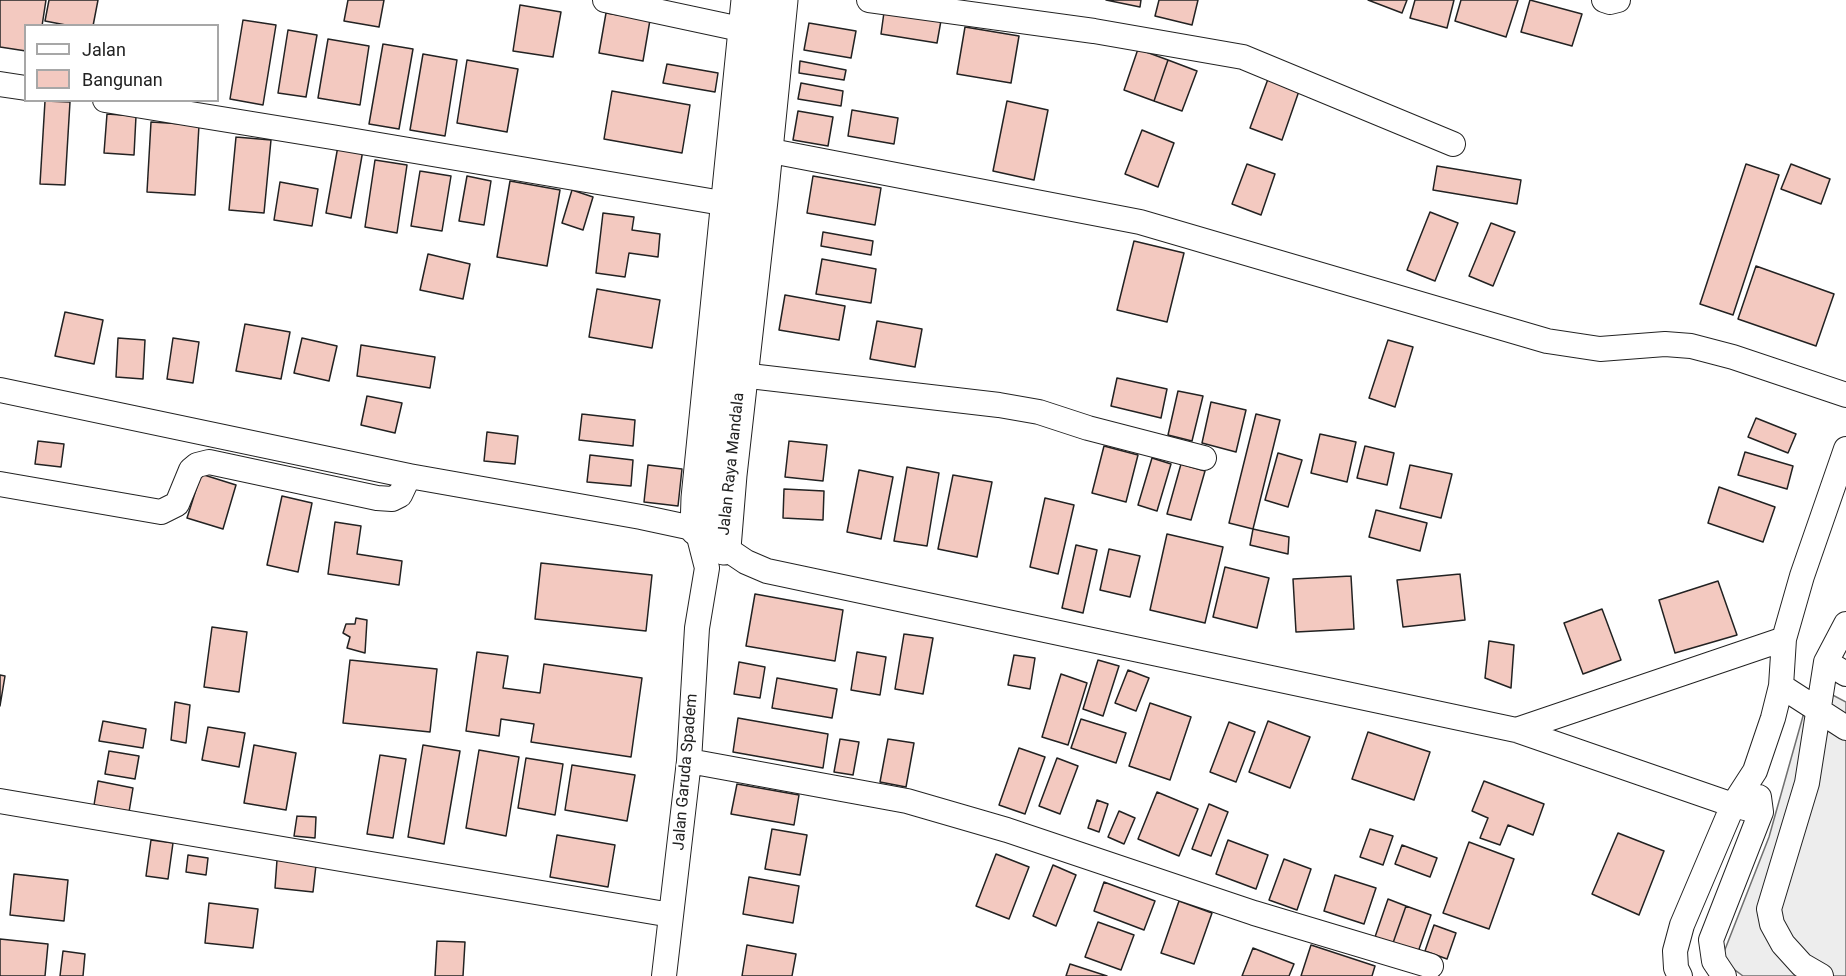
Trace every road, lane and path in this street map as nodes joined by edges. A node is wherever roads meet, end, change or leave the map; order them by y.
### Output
1 (605, 0) edge
2 (781, 0) edge
3 (869, 0) edge
4 (1604, 0) edge
5 (1618, 0) edge
6 (747, 15) edge
7 (0, 84) edge
8 (24, 88) edge
9 (117, 102) edge
10 (1453, 144) dead end
11 (766, 150) junction
12 (728, 204) junction
13 (741, 375) junction
14 (0, 390) edge
15 (1846, 395) edge
16 (1846, 449) edge
17 (1204, 458) dead end
18 (409, 476) junction
19 (0, 484) edge
20 (698, 529) junction
21 (715, 558) junction
22 (1846, 624) edge
23 (1784, 639) junction
24 (1836, 668) edge
25 (1781, 686) junction
26 (1819, 710) junction
27 (1846, 728) edge
28 (1516, 730) junction
29 (689, 761) junction
30 (1755, 771) junction
31 (0, 801) edge
32 (1732, 805) junction
33 (1761, 812) junction
34 (671, 915) junction
35 (1431, 966) dead end
36 (664, 976) edge
37 (1680, 976) edge
38 (1724, 976) edge
39 (1821, 976) edge

1 - 6 street
2 - 11 highway, Jalan Raya Mandala
3 - 10 street
4 - 5 street
6 - 12 highway, Jalan Raya Mandala
7 - 8 street
9 - 12 street
11 - 13 highway, Jalan Raya Mandala
11 - 15 street
12 - 20 highway, Jalan Raya Mandala
13 - 17 street
13 - 21 highway, Jalan Raya Mandala
14 - 18 street
16 - 23 street
18 - 19 street
18 - 20 street
20 - 21 street
21 - 28 street
21 - 29 street, Jalan Garuda Spadem
22 - 24 street
23 - 25 street
23 - 28 street
24 - 26 street
25 - 26 street
25 - 30 street
26 - 27 street
26 - 39 street
28 - 32 street
29 - 34 street, Jalan Garuda Spadem
29 - 35 street
30 - 32 street
30 - 33 street
31 - 34 street
32 - 33 street
32 - 37 street
33 - 38 street
34 - 36 street, Jalan Garuda Spadem

